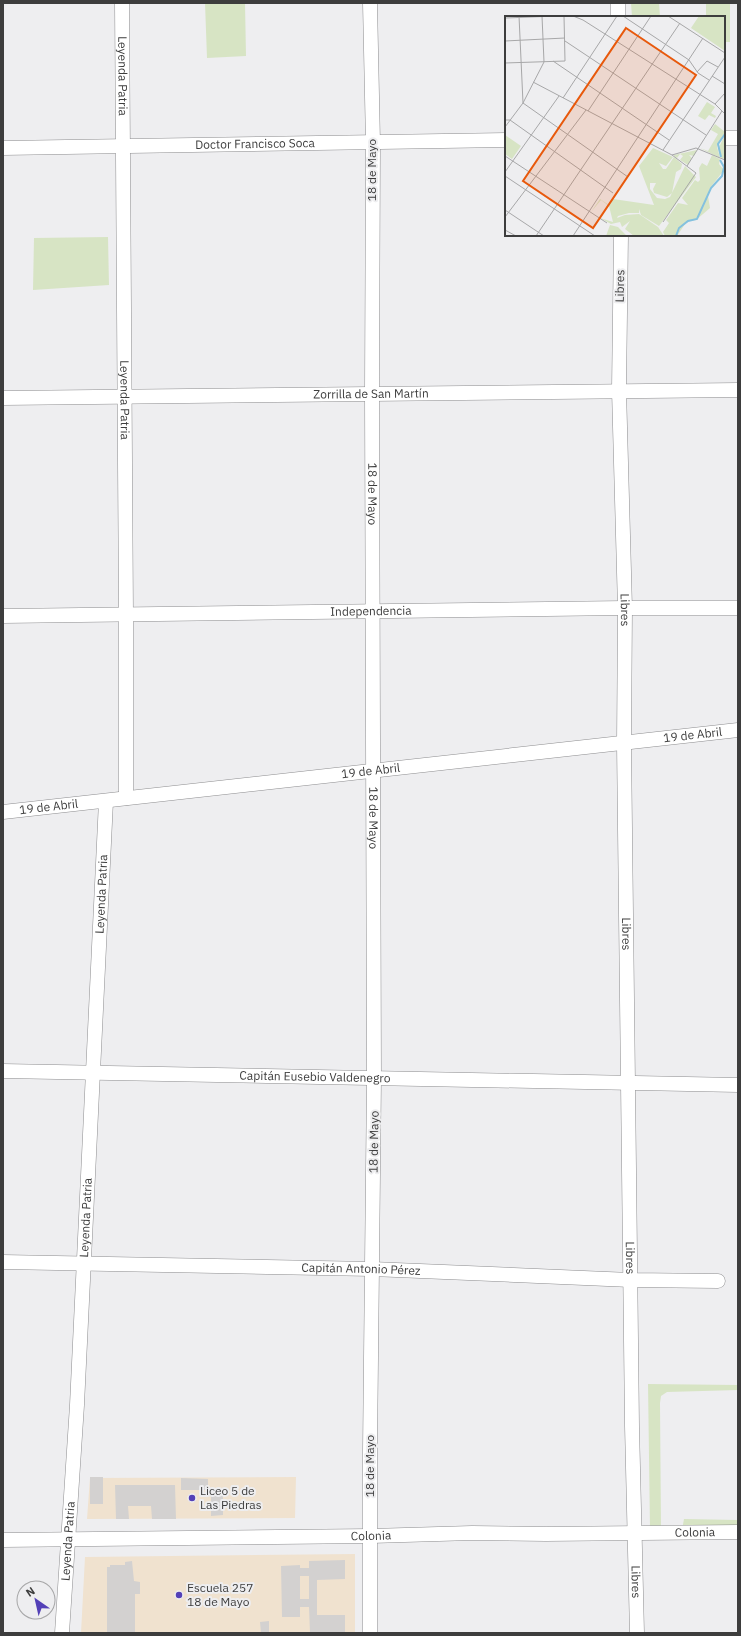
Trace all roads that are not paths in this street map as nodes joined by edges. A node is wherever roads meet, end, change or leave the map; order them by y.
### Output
1 (122, 3) edge
2 (370, 3) edge
3 (618, 3) edge
4 (618, 16) edge
5 (725, 138) edge
6 (738, 138) edge
7 (505, 140) edge
8 (373, 143) junction
9 (123, 145) junction
10 (3, 148) edge
11 (621, 236) edge
12 (619, 390) junction
13 (738, 390) edge
14 (372, 393) junction
15 (124, 396) junction
16 (3, 398) edge
17 (625, 608) junction
18 (738, 608) edge
19 (373, 611) junction
20 (126, 615) junction
21 (3, 616) edge
22 (738, 730) edge
23 (624, 744) junction
24 (373, 771) junction
25 (126, 798) junction
26 (106, 802) junction
27 (3, 812) edge
28 (3, 1071) edge
29 (94, 1074) junction
30 (374, 1079) junction
31 (628, 1084) junction
32 (738, 1085) edge
33 (3, 1262) edge
34 (84, 1264) junction
35 (372, 1269) junction
36 (631, 1280) junction
37 (718, 1281) dead end
38 (635, 1532) junction
39 (738, 1532) edge
40 (371, 1536) junction
41 (68, 1539) junction
42 (3, 1540) edge
43 (62, 1633) edge
44 (370, 1633) edge
45 (637, 1633) edge

1 - 9 street, Leyenda Patria
2 - 8 street, 18 de Mayo
3 - 4 street
5 - 6 street
7 - 8 street, Doctor Francisco Soca
8 - 9 street, Doctor Francisco Soca
8 - 14 street, 18 de Mayo
9 - 10 street, Doctor Francisco Soca
9 - 15 street, Leyenda Patria
11 - 12 street, Libres
12 - 13 street, Zorrilla de San Martín
12 - 14 street, Zorrilla de San Martín
12 - 17 street, Libres
14 - 15 street, Zorrilla de San Martín
14 - 19 street, 18 de Mayo
15 - 16 street, Zorrilla de San Martín
15 - 20 street, Leyenda Patria
17 - 18 street, Independencia
17 - 19 street, Independencia
17 - 23 street, Libres
19 - 20 street, Independencia
19 - 24 street, 18 de Mayo
20 - 21 street, Independencia
20 - 25 street, Leyenda Patria
22 - 23 street, 19 de Abril
23 - 24 street, 19 de Abril
23 - 31 street, Libres
24 - 25 street, 19 de Abril
24 - 30 street, 18 de Mayo
25 - 26 street, 19 de Abril
26 - 27 street, 19 de Abril
26 - 29 street, Leyenda Patria
28 - 29 street, Capitán Eusebio Valdenegro
29 - 30 street, Capitán Eusebio Valdenegro
29 - 34 street, Leyenda Patria
30 - 31 street, Capitán Eusebio Valdenegro
30 - 35 street, 18 de Mayo
31 - 32 street, Capitán Eusebio Valdenegro
31 - 36 street, Libres
33 - 34 street, Capitán Antonio Pérez
34 - 35 street, Capitán Antonio Pérez
34 - 41 street, Leyenda Patria
35 - 36 street, Capitán Antonio Pérez
35 - 40 street, 18 de Mayo
36 - 37 street, Capitán Antonio Pérez
36 - 38 street, Libres
38 - 39 street, Colonia
38 - 40 street, Colonia
38 - 45 street, Libres
40 - 41 street, Colonia
40 - 44 street, 18 de Mayo
41 - 42 street, Colonia
41 - 43 street, Leyenda Patria

